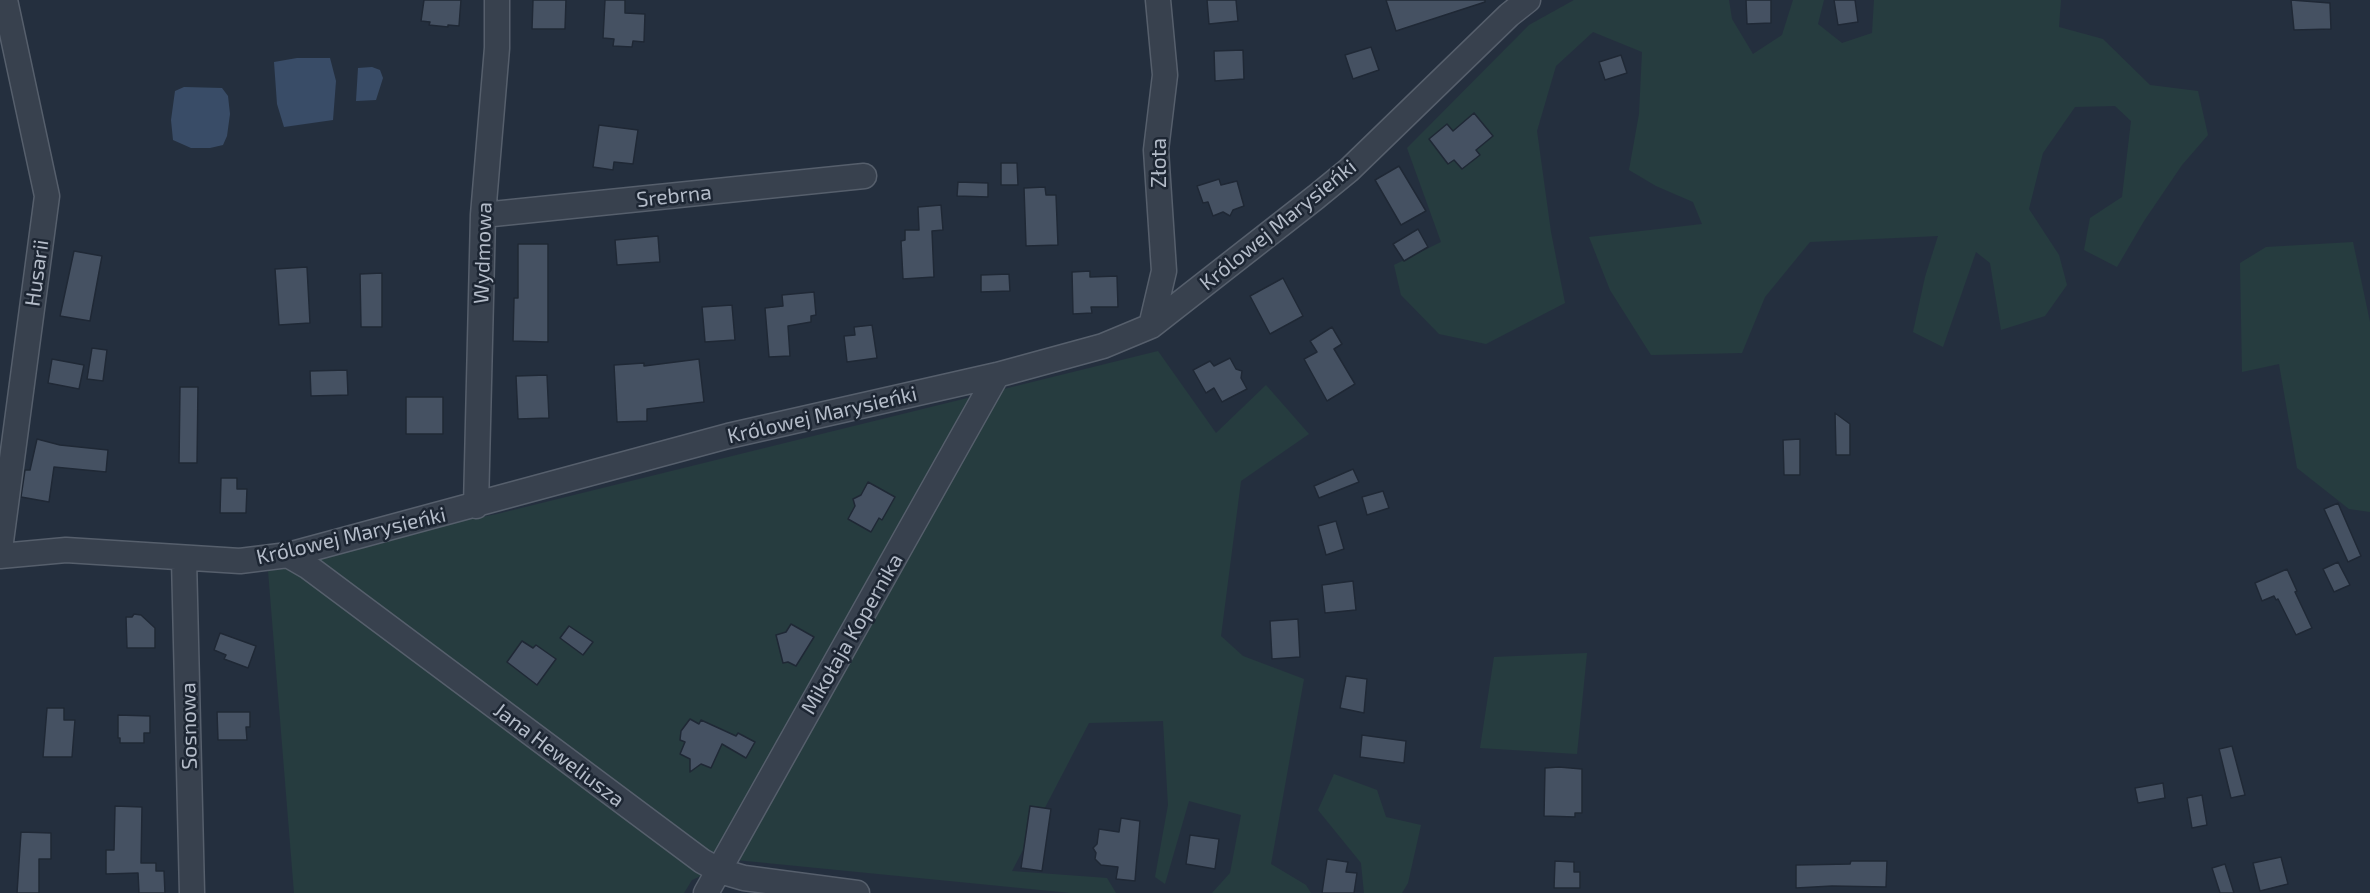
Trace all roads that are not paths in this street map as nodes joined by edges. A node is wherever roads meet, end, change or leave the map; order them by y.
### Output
1 (5, 0) edge
2 (497, 0) edge
3 (1158, 0) edge
4 (1528, 0) edge
5 (864, 176) dead end
6 (483, 215) junction
7 (1151, 326) junction
8 (997, 375) junction
9 (476, 506) junction
10 (0, 549) edge
11 (288, 555) junction
12 (0, 556) edge
13 (184, 559) junction
14 (720, 870) junction
15 (192, 893) edge
16 (706, 893) edge
17 (857, 893) edge

1 - 10 street, Husarii
2 - 6 street, Wydmowa
3 - 7 street, Złota
4 - 7 street, Królowej Marysieńki
5 - 6 street, Srebrna
6 - 9 street, Wydmowa
7 - 8 street, Królowej Marysieńki
8 - 9 street, Królowej Marysieńki
8 - 14 street, Mikołaja Kopernika
9 - 11 street, Królowej Marysieńki
11 - 13 street, Królowej Marysieńki
11 - 14 street, Jana Heweliusza
12 - 13 street, Królowej Marysieńki
13 - 15 street, Sosnowa
14 - 16 street, Mikołaja Kopernika
14 - 17 street, Jana Heweliusza

